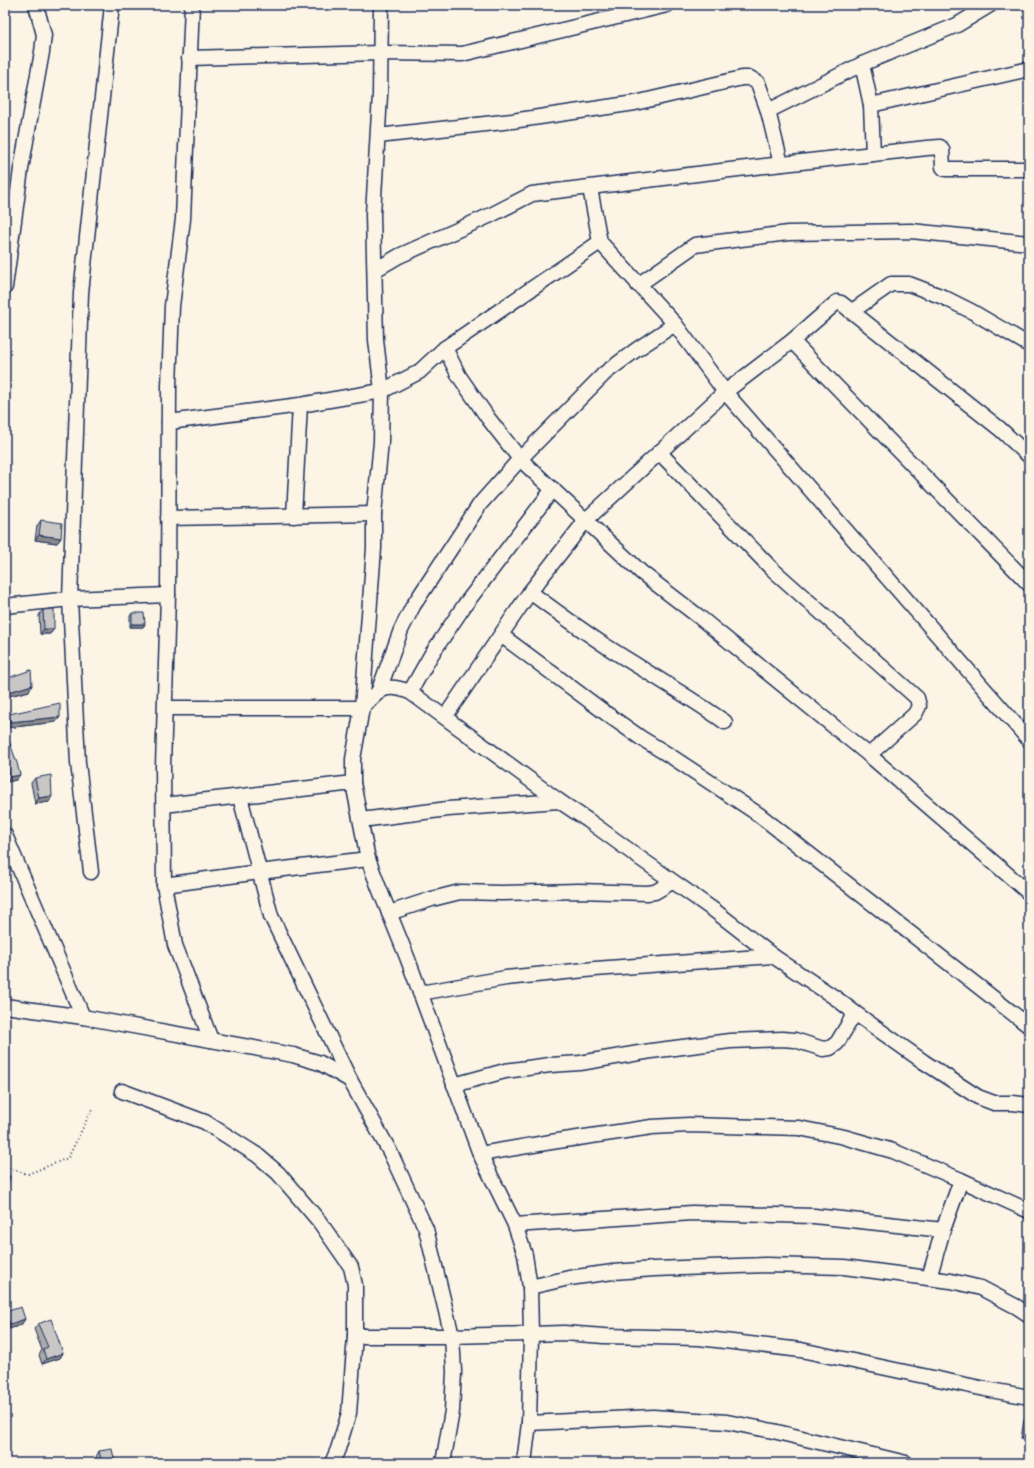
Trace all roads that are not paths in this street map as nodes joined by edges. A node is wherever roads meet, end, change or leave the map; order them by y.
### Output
1 (36, 5) edge
2 (112, 5) edge
3 (192, 5) edge
4 (380, 5) edge
5 (667, 5) edge
6 (990, 5) edge
7 (380, 53) junction
8 (189, 58) junction
9 (862, 64) junction
10 (1029, 69) edge
11 (871, 105) junction
12 (768, 111) junction
13 (378, 136) junction
14 (873, 154) junction
15 (781, 164) junction
16 (1027, 168) edge
17 (590, 188) junction
18 (600, 242) junction
19 (1029, 243) edge
20 (375, 270) junction
21 (638, 285) junction
22 (5, 287) edge
23 (851, 312) junction
24 (674, 324) junction
25 (792, 341) junction
26 (1029, 345) edge
27 (445, 348) junction
28 (382, 390) junction
29 (725, 392) junction
30 (300, 405) junction
31 (169, 422) junction
32 (659, 452) junction
33 (1029, 456) edge
34 (520, 459) junction
35 (553, 489) junction
36 (374, 514) junction
37 (294, 516) junction
38 (168, 518) junction
39 (586, 520) junction
40 (1029, 584) edge
41 (530, 592) junction
42 (168, 595) junction
43 (70, 599) junction
44 (5, 606) edge
45 (501, 635) junction
46 (379, 690) junction
47 (410, 692) junction
48 (165, 708) junction
49 (362, 708) junction
50 (445, 717) junction
51 (725, 722) dead end
52 (1029, 740) edge
53 (869, 755) junction
54 (353, 784) junction
55 (240, 797) junction
56 (559, 801) junction
57 (164, 805) junction
58 (361, 820) junction
59 (5, 835) edge
60 (368, 859) junction
61 (91, 872) dead end
62 (259, 872) junction
63 (672, 882) junction
64 (164, 885) junction
65 (1029, 893) edge
66 (389, 913) junction
67 (773, 956) junction
68 (420, 993) junction
69 (5, 1005) edge
70 (855, 1013) junction
71 (83, 1017) junction
72 (1029, 1026) edge
73 (211, 1040) junction
74 (350, 1080) junction
75 (454, 1085) junction
76 (122, 1091) dead end
77 (1029, 1106) edge
78 (480, 1154) junction
79 (962, 1180) junction
80 (1029, 1211) edge
81 (515, 1225) junction
82 (943, 1230) junction
83 (929, 1278) junction
84 (530, 1287) junction
85 (1029, 1315) edge
86 (531, 1335) junction
87 (355, 1336) junction
88 (452, 1336) junction
89 (1029, 1397) edge
90 (529, 1423) junction
91 (332, 1463) edge
92 (443, 1463) edge
93 (524, 1463) edge
94 (906, 1463) edge

1 - 22 street
2 - 43 street
3 - 8 street
4 - 7 street
5 - 7 street
6 - 9 street
7 - 8 street
7 - 13 street
8 - 31 street
9 - 11 street
9 - 12 street
10 - 11 street
11 - 14 street
12 - 13 street
12 - 15 street
13 - 20 street
14 - 15 street
14 - 16 street
15 - 17 street
17 - 18 street
17 - 20 street
18 - 21 street
18 - 27 street
19 - 21 street
20 - 28 street
21 - 24 street
23 - 25 street
23 - 26 street
23 - 33 street
24 - 29 street
24 - 34 street
25 - 29 street
25 - 40 street
27 - 28 street
27 - 34 street
28 - 30 street
28 - 36 street
29 - 32 street
29 - 52 street
30 - 31 street
30 - 37 street
31 - 38 street
32 - 39 street
32 - 53 street
34 - 35 street
34 - 46 street
35 - 39 street
35 - 47 street
36 - 37 street
36 - 49 street
37 - 38 street
38 - 42 street
39 - 41 street
39 - 53 street
41 - 45 street
41 - 51 street
42 - 43 street
42 - 48 street
43 - 44 street
43 - 61 street
45 - 50 street
45 - 72 street
46 - 47 street
46 - 49 street
47 - 50 street
48 - 49 street
48 - 57 street
49 - 54 street
50 - 56 street
53 - 65 street
54 - 55 street
54 - 58 street
55 - 57 street
55 - 62 street
56 - 58 street
56 - 63 street
57 - 64 street
58 - 60 street
59 - 71 street
60 - 62 street
60 - 66 street
62 - 64 street
62 - 74 street
63 - 66 street
63 - 67 street
64 - 73 street
66 - 68 street
67 - 68 street
67 - 70 street
68 - 75 street
69 - 71 street
70 - 75 street
70 - 77 street
71 - 73 street
73 - 74 street
74 - 88 street
75 - 78 street
76 - 87 street
78 - 79 street
78 - 81 street
79 - 80 street
79 - 82 street
81 - 82 street
81 - 84 street
82 - 83 street
83 - 84 street
83 - 85 street
84 - 86 street
86 - 88 street
86 - 89 street
86 - 90 street
87 - 88 street
87 - 91 street
88 - 92 street
90 - 93 street
90 - 94 street

